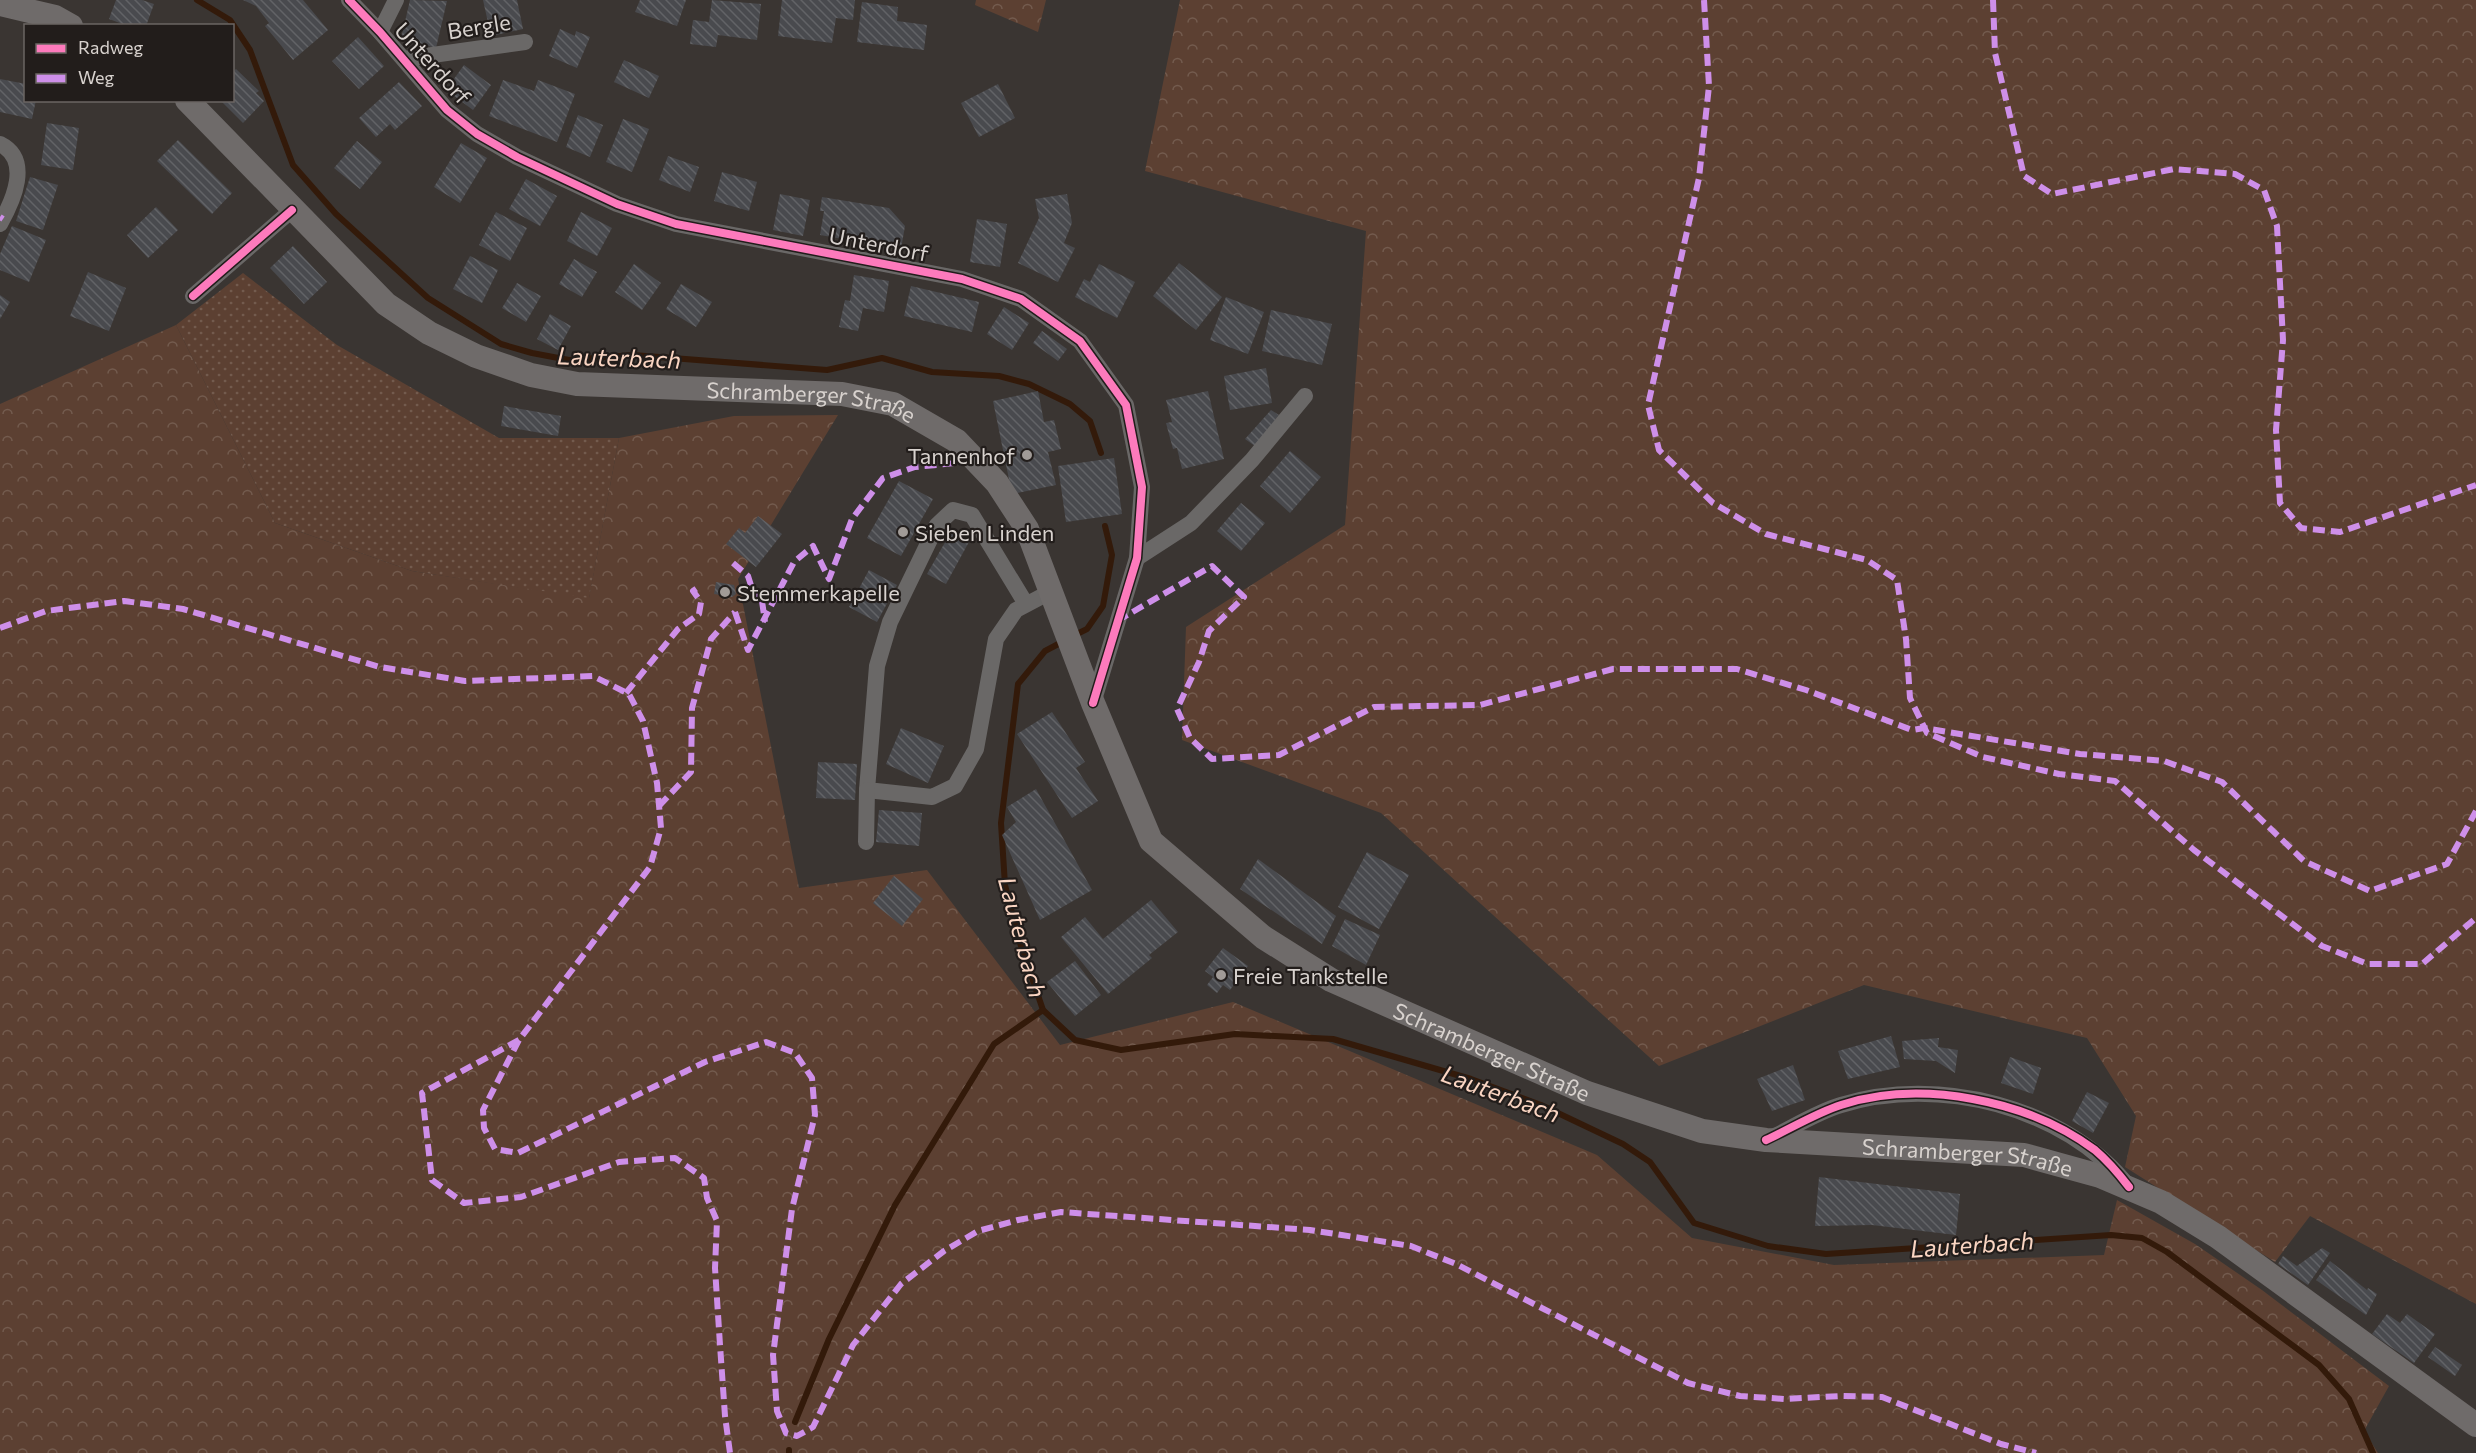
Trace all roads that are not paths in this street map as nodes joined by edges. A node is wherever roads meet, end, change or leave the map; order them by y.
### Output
1 (349, 0) edge
2 (396, 0) edge
3 (0, 4) edge
4 (67, 24) edge
5 (380, 32) junction
6 (525, 42) dead end
7 (404, 59) junction
8 (189, 102) edge
9 (0, 144) edge
10 (292, 210) junction
11 (0, 224) edge
12 (193, 296) dead end
13 (1305, 396) dead end
14 (1137, 558) junction
15 (1052, 591) junction
16 (1026, 604) junction
17 (1093, 703) junction
18 (867, 790) junction
19 (866, 842) dead end
20 (1766, 1140) junction
21 (2129, 1187) junction
22 (2476, 1425) edge

1 - 5 street, Unterdorf
2 - 5 street
3 - 4 main road
5 - 7 street, Unterdorf
6 - 7 street, Bergle
7 - 14 street, Unterdorf
8 - 10 main road, Schramberger Straße
9 - 11 street
10 - 12 street
10 - 15 main road, Schramberger Straße
13 - 14 street
14 - 17 street, Unterdorf
15 - 16 street
15 - 17 main road, Schramberger Straße
16 - 18 street
16 - 18 street
17 - 20 main road, Schramberger Straße
18 - 19 street
20 - 21 main road, Schramberger Straße
20 - 21 street, Schramberger Straße
21 - 22 main road, Schramberger Straße

